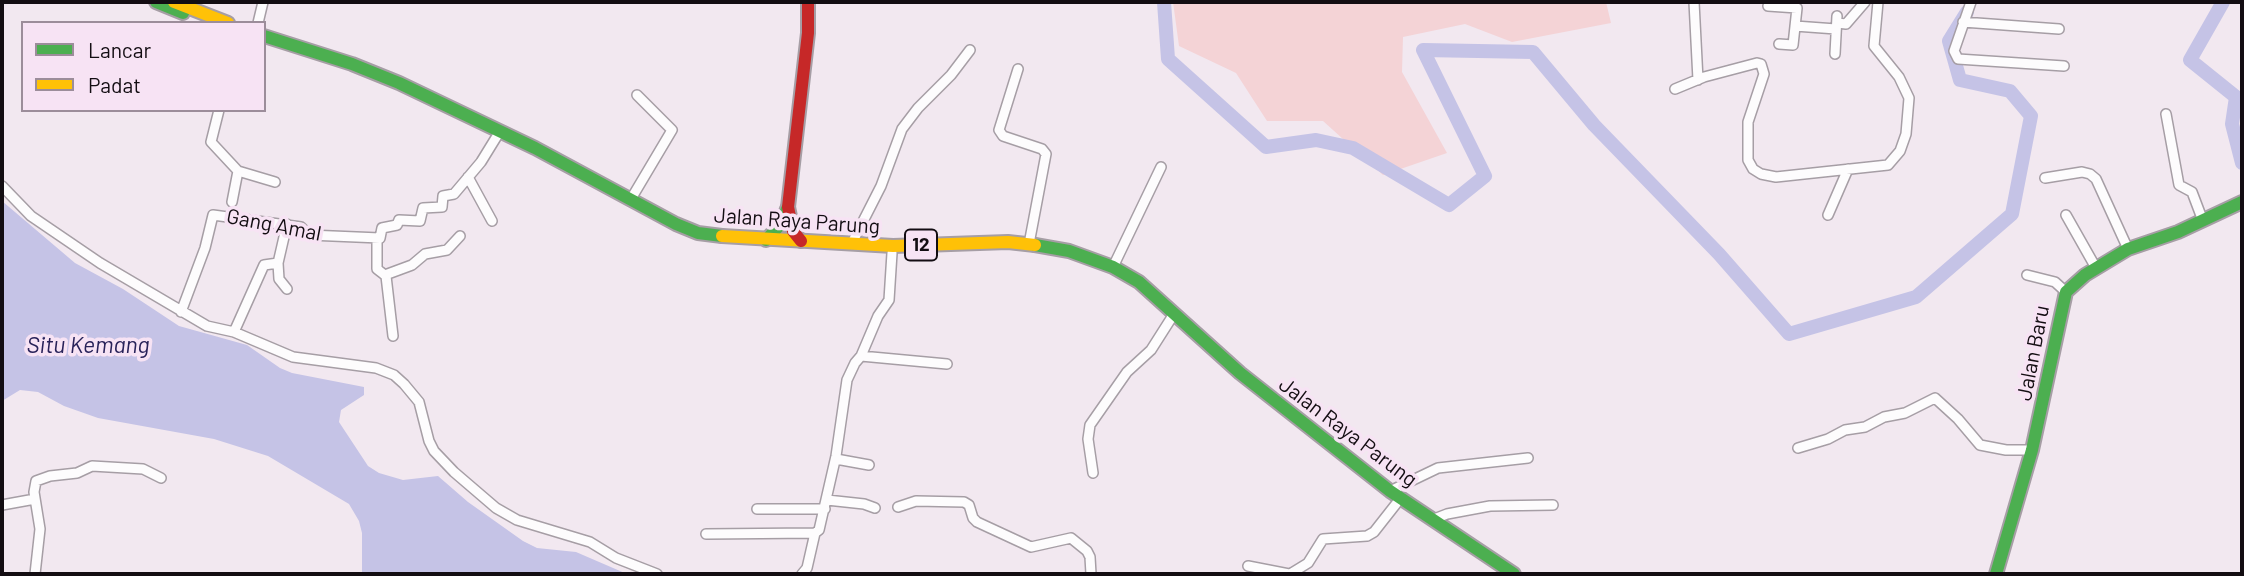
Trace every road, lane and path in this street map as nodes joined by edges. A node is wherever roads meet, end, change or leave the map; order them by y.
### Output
1 (156, 2) edge
2 (174, 2) edge
3 (263, 2) edge
4 (1694, 2) edge
5 (1865, 2) edge
6 (1878, 2) edge
7 (1971, 2) edge
8 (808, 3) edge
9 (1768, 6) dead end
10 (204, 21) edge
11 (223, 21) edge
12 (258, 21) edge
13 (1963, 22) junction
14 (1836, 23) junction
15 (1795, 26) junction
16 (2059, 29) dead end
17 (266, 37) edge
18 (1779, 44) dead end
19 (266, 45) edge
20 (970, 50) dead end
21 (1835, 54) dead end
22 (2064, 66) dead end
23 (1018, 69) dead end
24 (1698, 80) junction
25 (1675, 89) dead end
26 (637, 95) dead end
27 (218, 112) edge
28 (2166, 114) dead end
29 (497, 136) junction
30 (1161, 167) dead end
31 (1849, 169) junction
32 (238, 171) junction
33 (468, 177) junction
34 (2045, 178) dead end
35 (275, 181) dead end
36 (2, 186) edge
37 (631, 198) junction
38 (232, 202) dead end
39 (2242, 202) edge
40 (788, 206) junction
41 (1828, 215) dead end
42 (2066, 215) dead end
43 (2203, 220) junction
44 (492, 221) dead end
45 (287, 224) junction
46 (460, 236) dead end
47 (377, 238) junction
48 (766, 240) junction
49 (801, 242) junction
50 (851, 244) junction
51 (1029, 244) junction
52 (2126, 250) junction
53 (892, 253) junction
54 (278, 263) junction
55 (2101, 265) junction
56 (1113, 267) junction
57 (386, 275) junction
58 (2028, 275) dead end
59 (287, 289) dead end
60 (2066, 292) junction
61 (181, 312) junction
62 (1172, 317) junction
63 (234, 332) junction
64 (393, 336) dead end
65 (1215, 354) junction
66 (861, 356) junction
67 (947, 364) dead end
68 (1798, 448) dead end
69 (2032, 450) junction
70 (1528, 458) dead end
71 (836, 459) junction
72 (869, 465) dead end
73 (1093, 473) dead end
74 (161, 478) dead end
75 (1390, 491) junction
76 (35, 499) junction
77 (1396, 504) junction
78 (2, 505) edge
79 (826, 505) junction
80 (1553, 505) dead end
81 (898, 507) dead end
82 (875, 508) dead end
83 (757, 509) dead end
84 (1434, 519) junction
85 (815, 533) junction
86 (706, 534) dead end
87 (1248, 566) dead end
88 (35, 574) edge
89 (657, 574) edge
90 (802, 574) edge
91 (1091, 574) edge
92 (1289, 574) edge
93 (1497, 574) edge
94 (1514, 574) edge
95 (1996, 574) edge

1 - 10 main road
2 - 11 main road
3 - 12 street
4 - 24 street
5 - 14 street
6 - 31 street
7 - 13 street
8 - 40 main road
9 - 15 street
13 - 16 street
13 - 22 street
14 - 15 street
14 - 21 street
15 - 18 street
17 - 37 main road, Jalan Raya Parung / 12
19 - 29 main road, Jalan Raya Parung / 12
20 - 50 street
23 - 51 street
24 - 25 street
24 - 31 street
26 - 37 street
27 - 32 street
28 - 43 street
29 - 33 street
29 - 53 main road, Jalan Raya Parung / 12
30 - 56 street
31 - 41 street
32 - 35 street
32 - 38 street
33 - 44 street
33 - 47 street
34 - 52 street
36 - 61 street
37 - 48 main road, Jalan Raya Parung / 12
39 - 43 main road, Jalan Baru
40 - 48 main road
40 - 49 main road
42 - 55 street
43 - 52 main road, Jalan Baru
45 - 47 street, Gang Amal
45 - 54 street
45 - 61 street, Gang Amal
46 - 57 street
47 - 57 street
48 - 49 main road, Jalan Raya Parung / 12
49 - 50 main road, Jalan Raya Parung / 12
50 - 51 main road, Jalan Raya Parung / 12
51 - 56 main road, Jalan Raya Parung / 12
52 - 55 main road, Jalan Baru
53 - 62 main road, Jalan Raya Parung / 12
53 - 66 street
54 - 59 street
54 - 63 street
55 - 60 main road, Jalan Baru
56 - 65 main road, Jalan Raya Parung / 12
57 - 64 street
58 - 60 street
60 - 69 main road, Jalan Baru
61 - 63 street
62 - 65 main road, Jalan Raya Parung / 12
62 - 73 street
63 - 89 street
65 - 75 main road, Jalan Raya Parung / 12
65 - 77 main road, Jalan Raya Parung / 12
66 - 67 street
66 - 71 street
68 - 69 street
69 - 95 main road, Jalan Baru
70 - 75 street
71 - 72 street
71 - 79 street
74 - 76 street
75 - 84 main road, Jalan Raya Parung / 12
76 - 78 street
76 - 88 street
77 - 92 street
77 - 93 main road, Jalan Raya Parung / 12
79 - 82 street
79 - 83 street
79 - 85 street
80 - 84 street
81 - 91 street
84 - 94 main road, Jalan Raya Parung / 12
85 - 86 street
85 - 90 street
87 - 92 street

